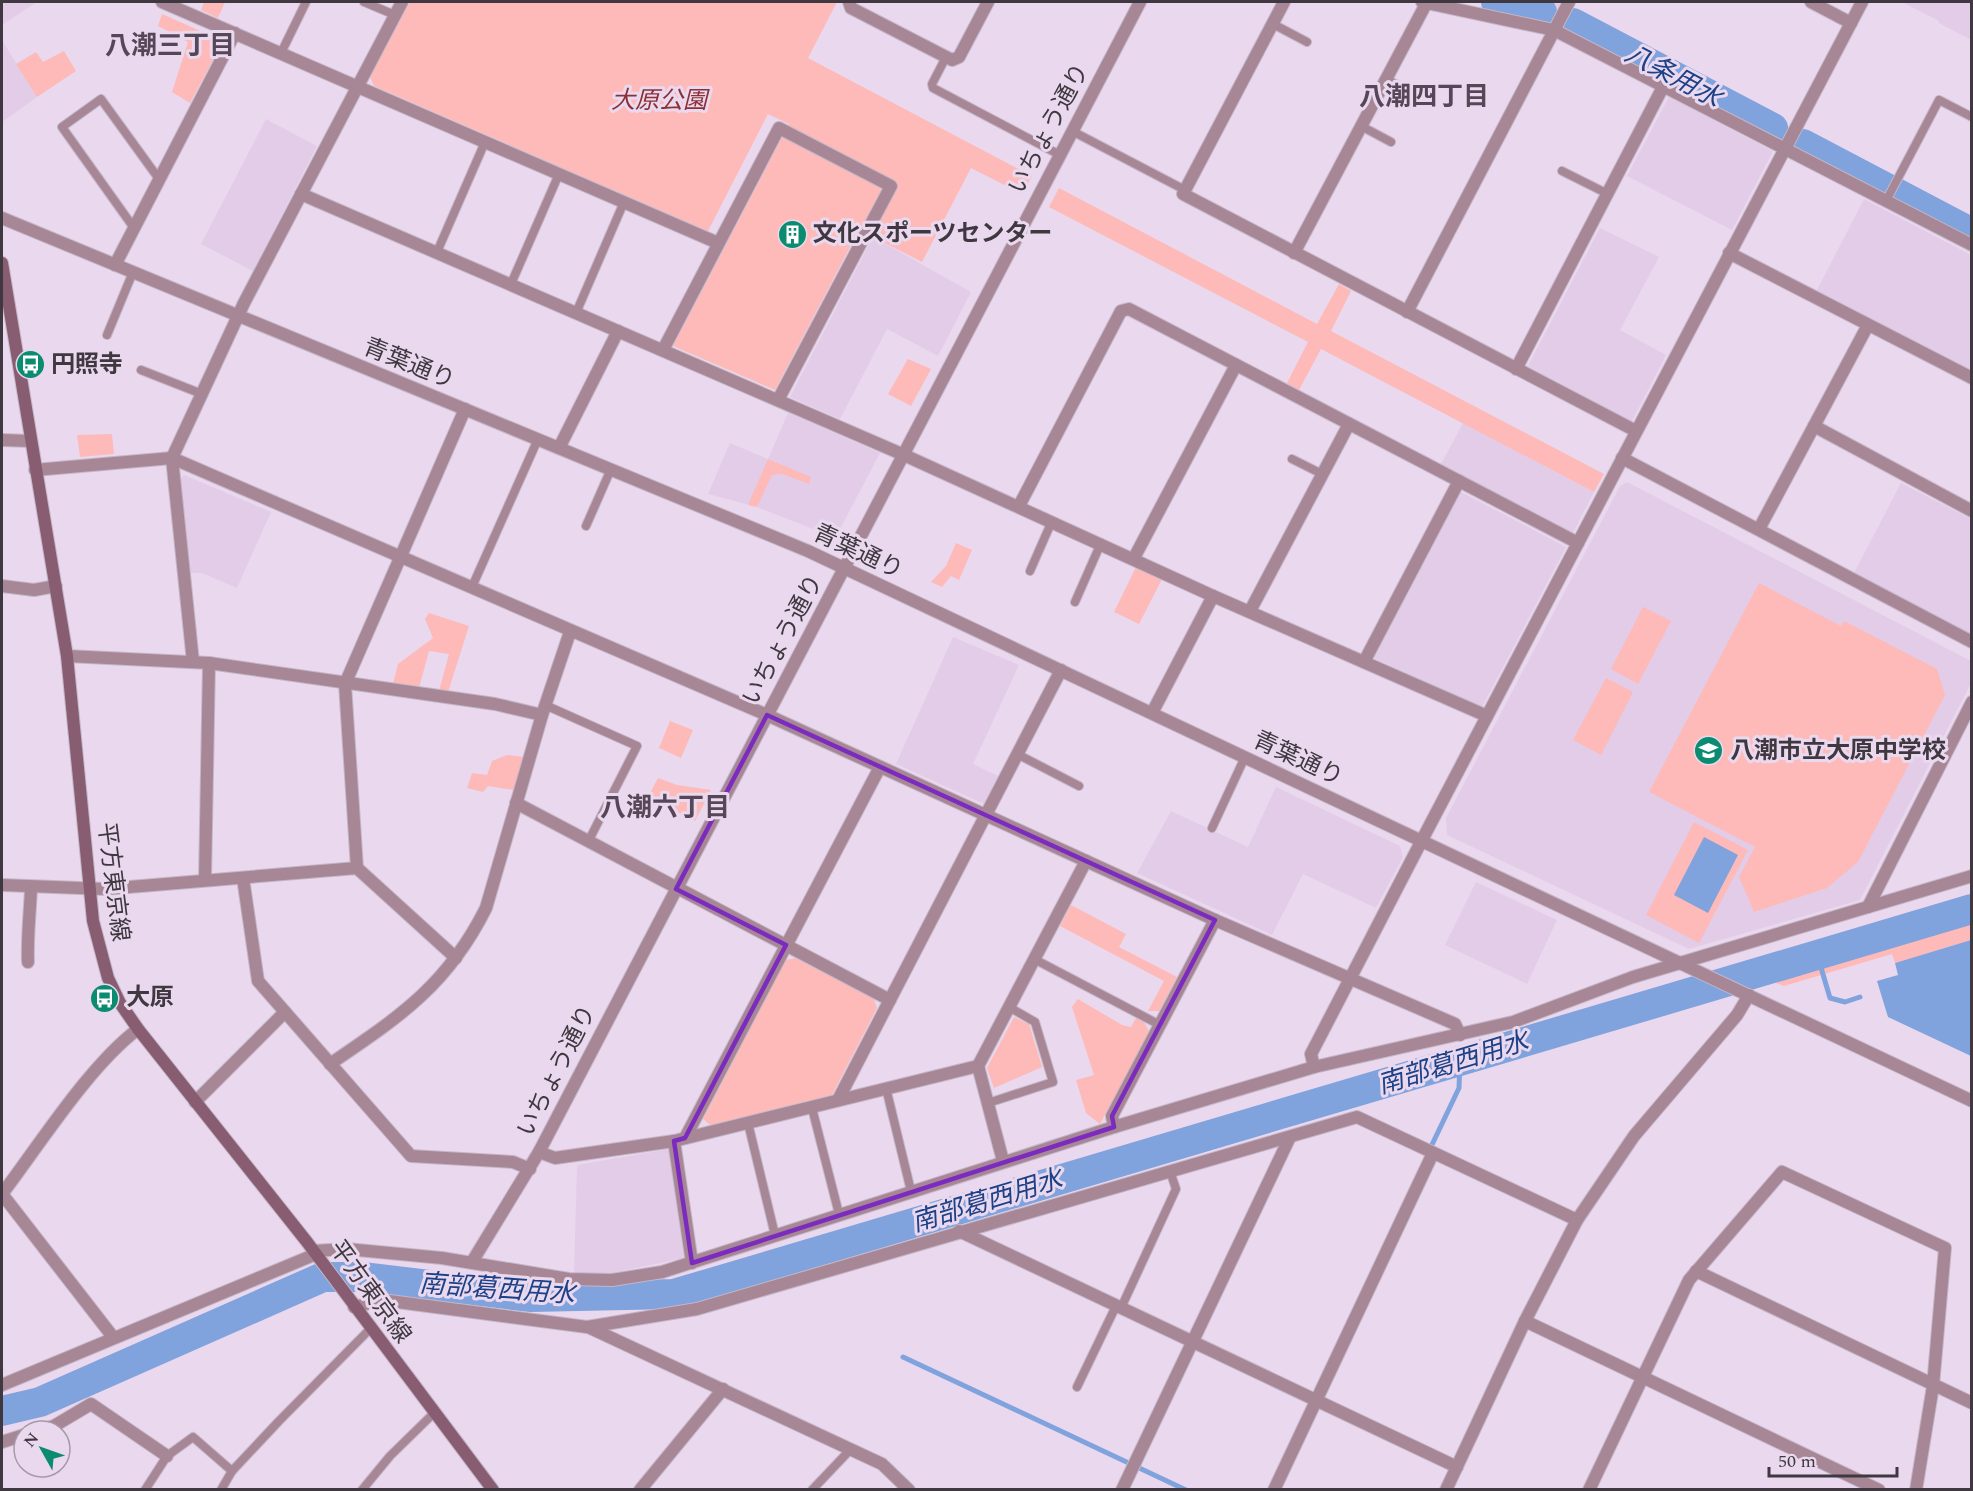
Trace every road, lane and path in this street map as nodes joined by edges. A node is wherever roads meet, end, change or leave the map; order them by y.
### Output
1 (162, 2) edge
2 (306, 2) edge
3 (364, 2) edge
4 (402, 2) edge
5 (849, 2) edge
6 (988, 2) edge
7 (1140, 2) edge
8 (1284, 2) edge
9 (1425, 2) edge
10 (1569, 2) edge
11 (1810, 2) edge
12 (1862, 2) edge
13 (395, 15) junction
14 (1851, 22) junction
15 (1273, 24) junction
16 (1554, 30) junction
17 (235, 33) junction
18 (1307, 42) dead end
19 (281, 53) junction
20 (946, 57) junction
21 (1386, 79) junction
22 (1664, 85) junction
23 (357, 86) junction
24 (1417, 95) dead end
25 (1971, 117) edge
26 (1361, 126) junction
27 (1072, 131) junction
28 (485, 142) junction
29 (1390, 142) dead end
30 (1785, 148) junction
31 (1060, 155) junction
32 (1562, 171) dead end
33 (559, 174) junction
34 (159, 179) junction
35 (1185, 190) junction
36 (301, 194) junction
37 (1608, 194) junction
38 (1886, 201) junction
39 (624, 202) junction
40 (2, 218) edge
41 (134, 228) junction
42 (718, 243) junction
43 (1971, 245) edge
44 (437, 252) junction
45 (1294, 253) junction
46 (1730, 253) junction
47 (2, 263) edge
48 (115, 265) junction
49 (134, 272) junction
50 (511, 284) junction
51 (1407, 312) junction
52 (576, 313) junction
53 (238, 317) junction
54 (1868, 325) junction
55 (618, 331) junction
56 (107, 335) dead end
57 (663, 350) junction
58 (1236, 365) junction
59 (1516, 369) junction
60 (141, 370) dead end
61 (1971, 378) edge
62 (202, 394) junction
63 (778, 400) junction
64 (465, 409) junction
65 (1349, 424) junction
66 (1814, 426) junction
67 (1636, 431) junction
68 (2, 440) edge
69 (538, 440) junction
70 (30, 441) junction
71 (559, 448) junction
72 (904, 454) junction
73 (172, 458) junction
74 (1622, 458) junction
75 (1292, 459) dead end
76 (35, 470) junction
77 (611, 470) junction
78 (1322, 474) junction
79 (1459, 481) junction
80 (1019, 506) junction
81 (1971, 511) edge
82 (1052, 521) junction
83 (586, 526) dead end
84 (1759, 529) junction
85 (1101, 543) junction
86 (1578, 543) junction
87 (401, 555) junction
88 (1134, 558) junction
89 (844, 568) junction
90 (1030, 571) dead end
91 (2, 586) edge
92 (56, 586) junction
93 (472, 587) junction
94 (1213, 596) junction
95 (1075, 602) dead end
96 (1250, 611) junction
97 (570, 632) junction
98 (1971, 642) edge
99 (66, 656) junction
100 (194, 662) junction
101 (1364, 662) junction
102 (209, 663) junction
103 (1061, 670) junction
104 (345, 684) junction
105 (1971, 702) edge
106 (544, 710) junction
107 (1152, 713) junction
108 (767, 715) junction
109 (1487, 716) junction
110 (1017, 754) junction
111 (1245, 757) junction
112 (880, 767) junction
113 (1079, 786) dead end
114 (516, 803) junction
115 (986, 815) junction
116 (1212, 828) dead end
117 (1422, 840) junction
118 (588, 842) junction
119 (1086, 861) junction
120 (357, 868) junction
121 (1971, 876) edge
122 (243, 878) junction
123 (205, 880) junction
124 (2, 885) edge
125 (31, 888) junction
126 (90, 889) junction
127 (676, 889) junction
128 (1868, 907) junction
129 (1215, 920) junction
130 (786, 945) junction
131 (456, 958) junction
132 (1034, 959) junction
133 (28, 962) dead end
134 (1680, 963) junction
135 (1351, 977) junction
136 (1749, 995) junction
137 (890, 1000) junction
138 (1009, 1007) junction
139 (285, 1011) junction
140 (1160, 1025) junction
141 (138, 1029) junction
142 (1460, 1035) junction
143 (330, 1064) junction
144 (978, 1066) junction
145 (1314, 1067) junction
146 (886, 1088) junction
147 (838, 1100) junction
148 (1971, 1101) edge
149 (195, 1102) junction
150 (988, 1103) junction
151 (812, 1108) junction
152 (748, 1123) junction
153 (1114, 1126) junction
154 (1290, 1137) junction
155 (679, 1140) junction
156 (539, 1152) junction
157 (1433, 1153) junction
158 (1003, 1161) junction
159 (530, 1169) junction
160 (1170, 1171) junction
161 (911, 1191) junction
162 (2, 1194) edge
163 (839, 1214) junction
164 (1576, 1220) junction
165 (959, 1230) junction
166 (775, 1235) junction
167 (316, 1255) junction
168 (472, 1262) junction
169 (692, 1263) junction
170 (1696, 1271) junction
171 (354, 1307) junction
172 (1118, 1307) junction
173 (1525, 1321) junction
174 (587, 1327) junction
175 (370, 1329) junction
176 (113, 1337) junction
177 (1192, 1342) junction
178 (1643, 1377) junction
179 (2, 1385) edge
180 (1933, 1386) junction
181 (1077, 1387) dead end
182 (723, 1389) junction
183 (1316, 1401) junction
184 (1971, 1403) edge
185 (435, 1412) junction
186 (66, 1419) edge
187 (850, 1450) junction
188 (167, 1456) junction
189 (1456, 1467) junction
190 (232, 1471) junction
191 (145, 1490) edge
192 (221, 1490) edge
193 (362, 1490) edge
194 (493, 1490) edge
195 (640, 1490) edge
196 (812, 1490) edge
197 (909, 1490) edge
198 (1122, 1490) edge
199 (1274, 1490) edge
200 (1446, 1490) edge
201 (1589, 1490) edge
202 (1879, 1490) edge
203 (1916, 1490) edge

1 - 17 street
2 - 19 lane
3 - 13 lane
4 - 13 street
5 - 20 street
6 - 20 street
7 - 27 street, いちょう通り
8 - 15 street
9 - 16 street
9 - 21 street
10 - 16 street
11 - 14 street
12 - 14 street
13 - 23 street
14 - 30 street
15 - 18 lane
15 - 35 street
16 - 22 street
16 - 51 street
17 - 19 street
17 - 34 street
19 - 23 street
20 - 31 lane
21 - 24 lane
21 - 26 street
22 - 30 street
22 - 37 street
23 - 28 street
23 - 36 street
25 - 38 lane
26 - 29 lane
26 - 45 street
27 - 31 street, いちょう通り
27 - 35 lane
28 - 33 street
28 - 44 lane
30 - 38 street
30 - 46 street
31 - 72 street, いちょう通り
32 - 37 lane
33 - 39 street
33 - 50 lane
34 - 41 street
34 - 41 lane
35 - 45 street
36 - 44 street
36 - 53 street
37 - 59 street
38 - 43 street
39 - 42 street
39 - 52 lane
40 - 48 street, 青葉通り
41 - 48 street
42 - 57 street
42 - 63 street
44 - 50 street
45 - 51 street
46 - 54 street
46 - 67 street
47 - 70 main road, 平方東京線
48 - 49 street, 青葉通り
49 - 53 street, 青葉通り
49 - 56 lane
50 - 52 street
51 - 59 street
52 - 55 street
53 - 62 street
53 - 64 street, 青葉通り
54 - 61 street
54 - 66 street
55 - 57 street
55 - 71 street
57 - 63 street
58 - 65 street
58 - 80 street
58 - 88 street
59 - 67 street
60 - 62 lane
62 - 73 street
63 - 72 street
64 - 69 street, 青葉通り
64 - 87 street
65 - 78 street
65 - 79 street
66 - 81 street
66 - 84 street
67 - 74 street
68 - 70 street
69 - 71 street, 青葉通り
69 - 93 lane
70 - 76 main road, 平方東京線
71 - 77 street, 青葉通り
72 - 80 street
72 - 89 street, いちょう通り
73 - 76 street
73 - 87 street
73 - 100 street
74 - 84 street
74 - 86 street
75 - 78 lane
76 - 92 main road, 平方東京線
77 - 83 lane
77 - 89 street, 青葉通り
78 - 96 street
79 - 86 street
79 - 101 street
80 - 82 street
82 - 85 street
82 - 90 lane
84 - 98 street
85 - 88 street
85 - 95 lane
86 - 109 street
87 - 93 street
87 - 104 street
88 - 94 street
89 - 103 street, 青葉通り
89 - 108 street, いちょう通り
91 - 92 street
92 - 99 main road, 平方東京線
93 - 97 street
94 - 96 street
94 - 107 street
96 - 101 street
97 - 106 street
97 - 108 street
99 - 100 street
99 - 126 main road, 平方東京線
100 - 102 street
101 - 109 street
102 - 104 street
102 - 123 street
103 - 107 street, 青葉通り
103 - 110 street
104 - 106 street
104 - 120 street
105 - 128 street
106 - 114 street
106 - 118 lane
107 - 111 street, 青葉通り
108 - 112 street
108 - 127 street, いちょう通り
109 - 117 street
110 - 113 lane
110 - 115 street
111 - 116 lane
111 - 117 street, 青葉通り
112 - 115 street
112 - 130 street
114 - 118 street
114 - 131 street
115 - 119 street
115 - 137 street
117 - 134 street, 青葉通り
117 - 135 street
118 - 127 street
119 - 129 street
119 - 132 street
120 - 122 street
120 - 131 street
121 - 128 street
122 - 123 street
122 - 139 street
123 - 126 street
124 - 125 street
125 - 126 street
125 - 133 street
126 - 141 main road, 平方東京線
127 - 130 street
127 - 156 street, いちょう通り
128 - 134 street
129 - 135 street
129 - 140 street
130 - 137 street
130 - 155 street
131 - 143 street
132 - 138 street
132 - 140 lane
134 - 136 street, 青葉通り
134 - 142 street
135 - 142 street
135 - 145 street
136 - 148 street, 青葉通り
136 - 164 street
137 - 147 street
138 - 144 street
138 - 150 lane
139 - 143 street
139 - 149 street
140 - 153 street
141 - 149 main road, 平方東京線
141 - 162 street
142 - 145 street
143 - 159 street
144 - 146 street
144 - 150 street
145 - 153 street
146 - 147 street
146 - 161 lane
147 - 151 street
149 - 167 main road, 平方東京線
150 - 158 street
151 - 152 street
151 - 163 lane
152 - 155 street
152 - 166 lane
153 - 158 street
154 - 157 street
154 - 160 street
154 - 177 street
155 - 156 street
155 - 169 street
156 - 159 street, いちょう通り
157 - 164 street
157 - 183 street
158 - 161 street
159 - 168 street, いちょう通り
160 - 165 street
160 - 172 lane
161 - 163 street
162 - 176 street
163 - 166 street
164 - 173 street
165 - 172 street
165 - 174 street
166 - 169 street
167 - 168 street
167 - 171 main road, 平方東京線
167 - 176 street
168 - 169 street
170 - 178 street
170 - 180 street
170 - 180 street
171 - 174 street
171 - 175 main road, 平方東京線
172 - 177 street
172 - 181 lane
173 - 178 street
173 - 189 street
174 - 182 street
175 - 185 main road, 平方東京線
175 - 190 lane
176 - 179 street
177 - 183 street
177 - 198 street
178 - 201 street
178 - 202 street
180 - 184 street
180 - 203 street
182 - 187 street
182 - 195 street
183 - 189 street
183 - 199 street
185 - 193 lane
185 - 194 main road, 平方東京線
186 - 188 street
187 - 196 lane
187 - 197 street
188 - 190 lane
188 - 191 lane
189 - 200 street
190 - 192 lane

